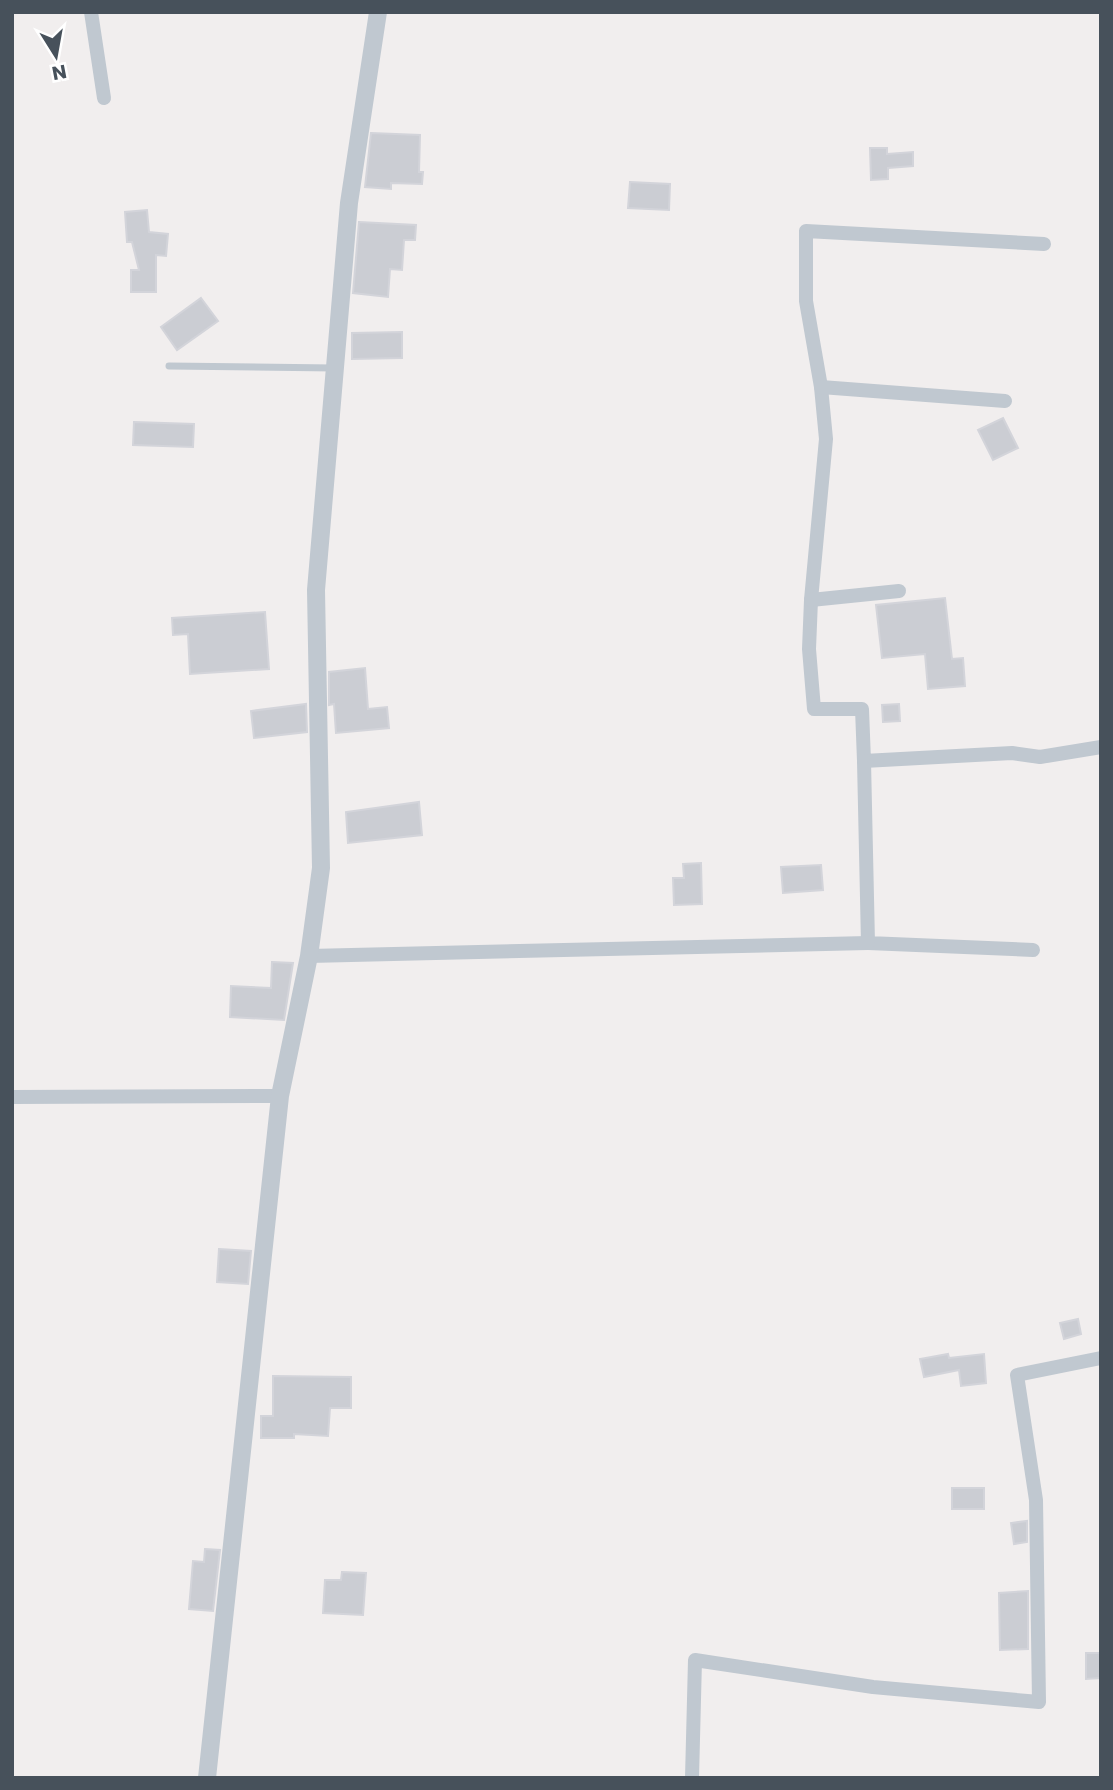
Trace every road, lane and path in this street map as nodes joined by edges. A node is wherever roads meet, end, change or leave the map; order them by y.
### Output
1 (91, 12) edge
2 (378, 12) edge
3 (104, 98) dead end
4 (1044, 244) dead end
5 (169, 366) dead end
6 (335, 368) junction
7 (821, 387) junction
8 (1004, 401) dead end
9 (899, 591) dead end
10 (811, 600) junction
11 (1101, 747) edge
12 (864, 761) junction
13 (868, 943) junction
14 (1033, 950) dead end
15 (309, 956) junction
16 (280, 1096) junction
17 (12, 1097) edge
18 (1101, 1358) edge
19 (207, 1778) edge
20 (692, 1778) edge

1 - 3 street
2 - 6 street
4 - 7 street
5 - 6 lane
6 - 15 street
7 - 8 street
7 - 10 street
9 - 10 street
10 - 12 street
11 - 12 street
12 - 13 street
13 - 14 street
13 - 15 street
15 - 16 street
16 - 17 street
16 - 19 street
18 - 20 street

